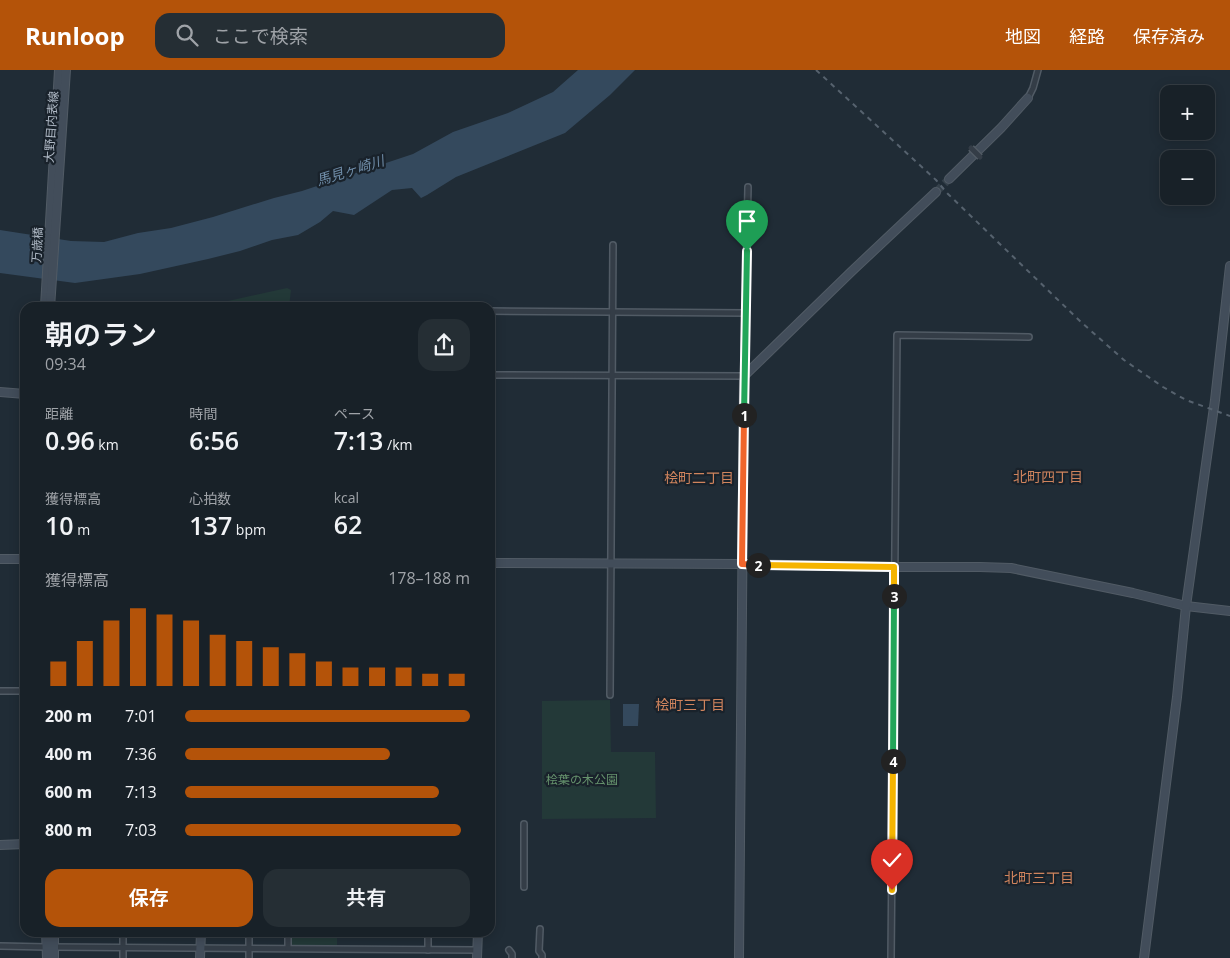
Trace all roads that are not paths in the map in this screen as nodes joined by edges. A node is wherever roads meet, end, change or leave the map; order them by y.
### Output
1 (59, 70) edge
2 (66, 70) edge
3 (1038, 70) edge
4 (1028, 98) joint
5 (971, 148) dead end
6 (980, 157) dead end
7 (949, 179) tunnel mouth
8 (55, 184) junction
9 (748, 187) dead end
10 (936, 192) tunnel mouth
11 (613, 245) dead end
12 (1230, 266) edge
13 (45, 302) edge
14 (50, 302) edge
15 (495, 311) edge
16 (612, 312) junction
17 (746, 313) junction
18 (1030, 337) dead end
19 (611, 375) junction
20 (495, 376) edge
21 (744, 376) junction
22 (0, 392) edge
23 (20, 394) edge
24 (0, 559) edge
25 (20, 559) edge
26 (495, 562) edge
27 (610, 563) junction
28 (742, 564) junction
29 (894, 567) junction
30 (1186, 606) junction
31 (1230, 611) edge
32 (0, 691) edge
33 (20, 691) edge
34 (610, 695) dead end
35 (524, 824) dead end
36 (20, 844) edge
37 (0, 845) edge
38 (524, 887) dead end
39 (540, 928) dead end
40 (47, 937) edge
41 (53, 937) edge
42 (123, 937) edge
43 (201, 937) edge
44 (249, 937) edge
45 (288, 937) edge
46 (428, 937) edge
47 (478, 937) edge
48 (0, 946) edge
49 (50, 947) junction
50 (123, 948) junction
51 (201, 948) junction
52 (248, 948) junction
53 (288, 948) junction
54 (428, 950) junction
55 (509, 950) dead end
56 (477, 954) edge
57 (47, 958) edge
58 (54, 958) edge
59 (123, 958) edge
60 (200, 958) edge
61 (249, 958) edge
62 (512, 958) edge
63 (542, 958) edge
64 (738, 958) edge
65 (891, 958) edge
66 (1144, 958) edge

1 - 8 street, 大野目内表線
2 - 8 street, 大野目内表線
3 - 4 street
4 - 7 street
5 - 6 street, bridge
8 - 13 street, 万歳橋
8 - 14 street, 万歳橋
9 - 17 street
10 - 21 street
11 - 16 street
12 - 30 street
15 - 16 street
16 - 17 street
16 - 19 street
17 - 21 street
18 - 29 street
19 - 20 street
19 - 21 street
19 - 27 street
21 - 28 street
22 - 23 street
24 - 25 street
26 - 27 street
27 - 28 street
27 - 34 street
28 - 29 street
28 - 64 street
29 - 30 street
29 - 65 street
30 - 31 street
30 - 66 street
32 - 33 street
35 - 38 street
36 - 37 street
39 - 63 street
40 - 49 street
41 - 49 street
42 - 50 street
43 - 51 street
44 - 52 street
45 - 53 street
46 - 54 street
47 - 56 street
48 - 49 street
49 - 50 street
49 - 57 street
49 - 58 street
50 - 51 street
50 - 59 street
51 - 52 street
51 - 60 street
52 - 53 street
52 - 61 street
53 - 54 street
54 - 56 street
55 - 62 street

